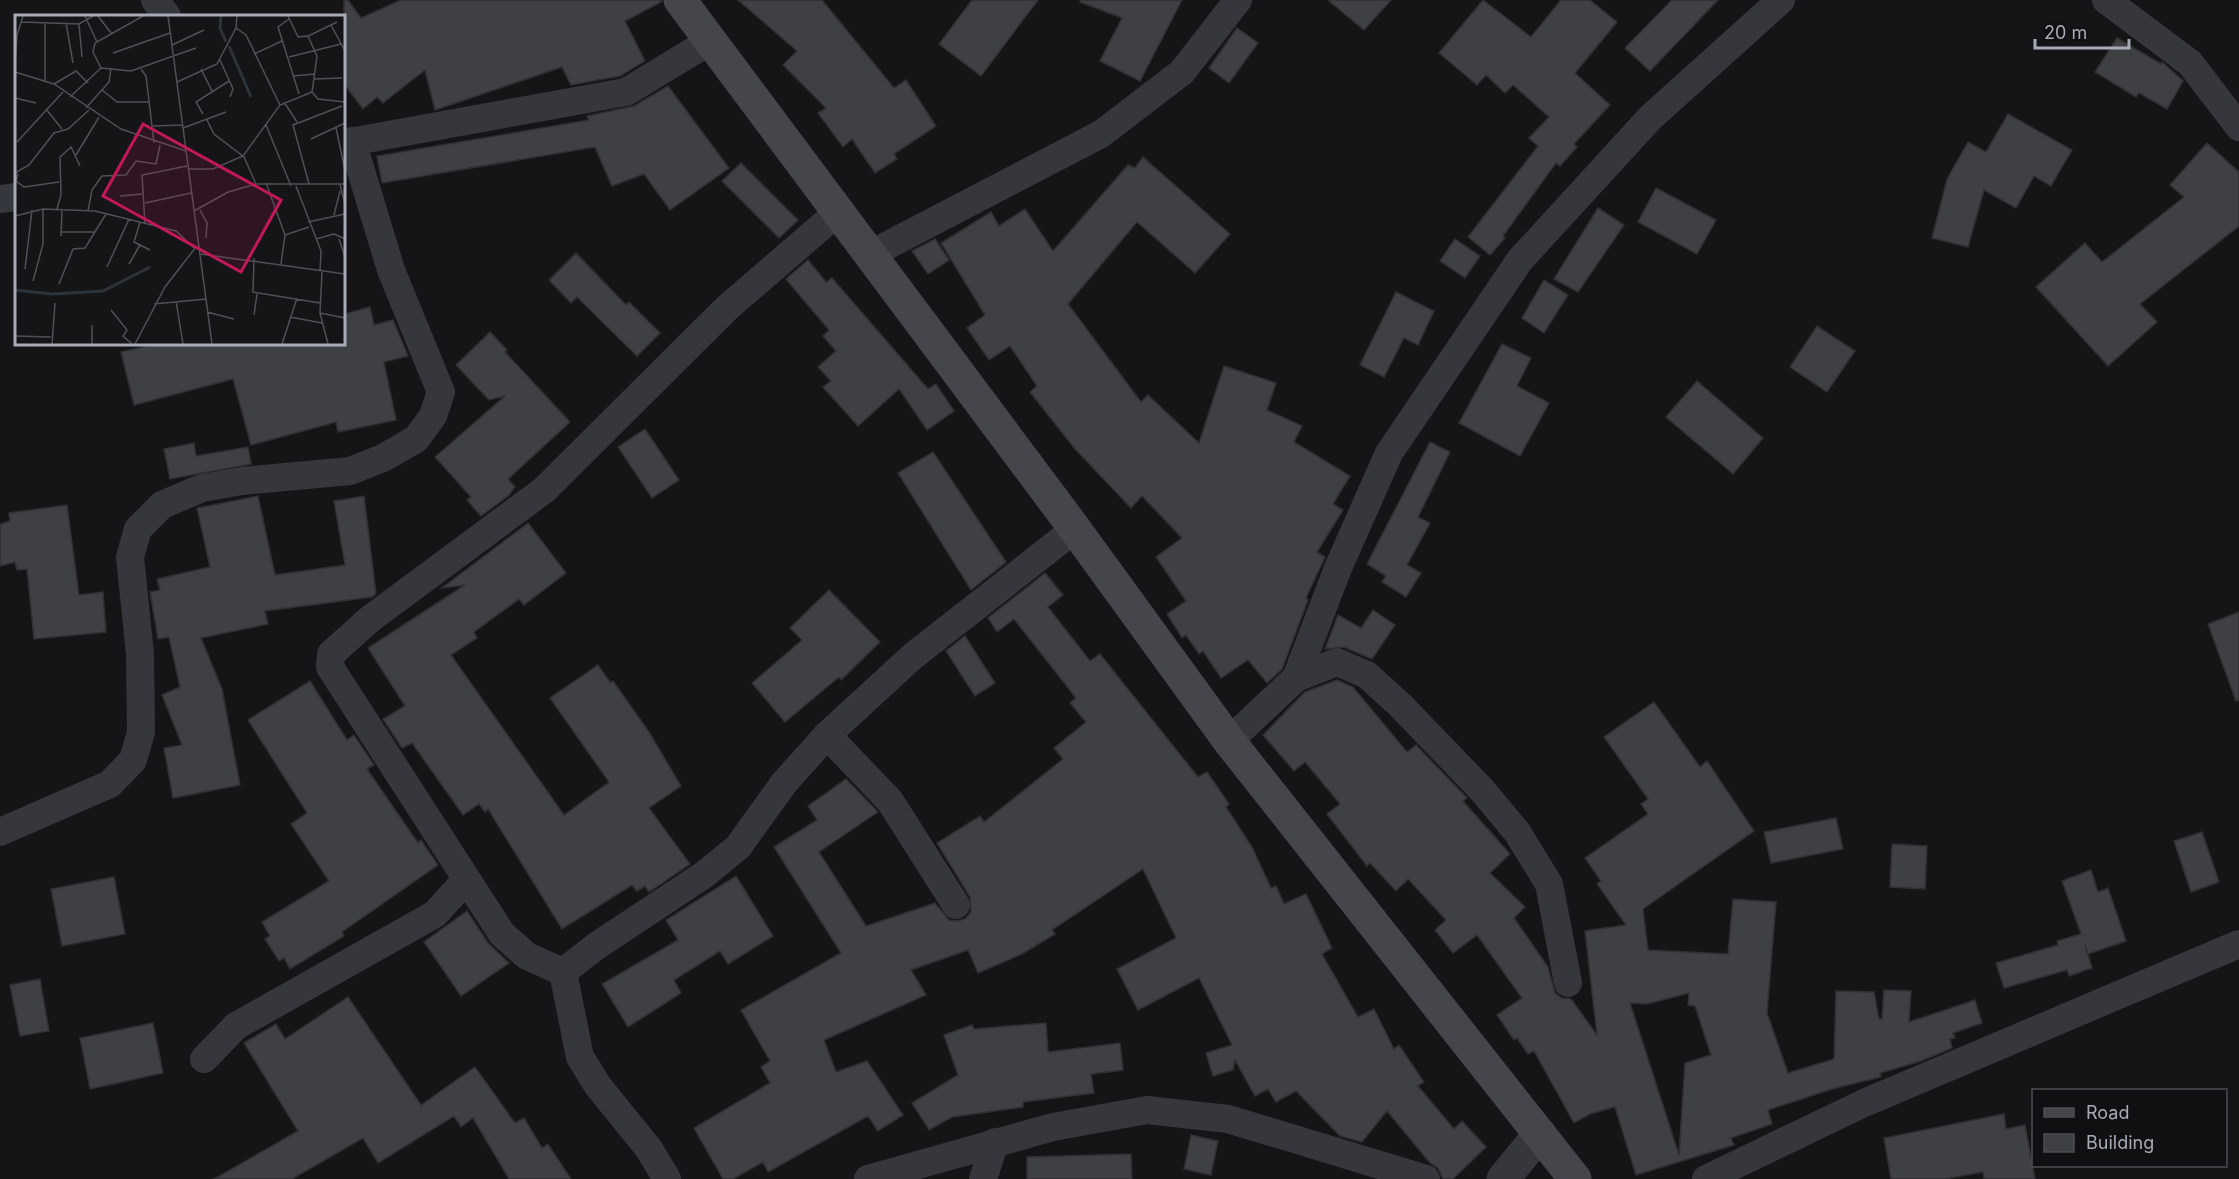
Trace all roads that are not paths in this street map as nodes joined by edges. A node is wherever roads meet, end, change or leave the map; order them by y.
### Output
1 (155, 0) edge
2 (680, 0) edge
3 (1238, 0) edge
4 (1781, 0) edge
5 (2106, 0) edge
6 (166, 15) edge
7 (710, 41) junction
8 (2239, 127) edge
9 (348, 142) edge
10 (15, 197) edge
11 (0, 199) edge
12 (837, 213) junction
13 (869, 255) junction
14 (1075, 529) junction
15 (1296, 678) junction
16 (827, 735) junction
17 (1229, 741) junction
18 (0, 832) edge
19 (465, 881) junction
20 (956, 905) dead end
21 (2239, 944) edge
22 (563, 972) junction
23 (1568, 983) dead end
24 (204, 1059) dead end
25 (1540, 1134) junction
26 (995, 1142) junction
27 (667, 1179) edge
28 (868, 1179) edge
29 (983, 1179) edge
30 (1426, 1179) edge
31 (1503, 1179) edge
32 (1575, 1179) edge
33 (1706, 1179) edge

1 - 6 street
2 - 7 main road
3 - 13 street
4 - 15 street
5 - 8 street
7 - 9 street
7 - 12 main road
9 - 18 street
10 - 11 street
12 - 13 main road
12 - 19 street
13 - 14 main road
14 - 16 street
14 - 17 main road
15 - 17 street
15 - 23 street
16 - 20 street
16 - 22 street
17 - 25 main road
19 - 22 street
19 - 24 street
21 - 33 street
22 - 27 street
25 - 31 street
25 - 32 main road
26 - 28 street
26 - 29 street
26 - 30 street

